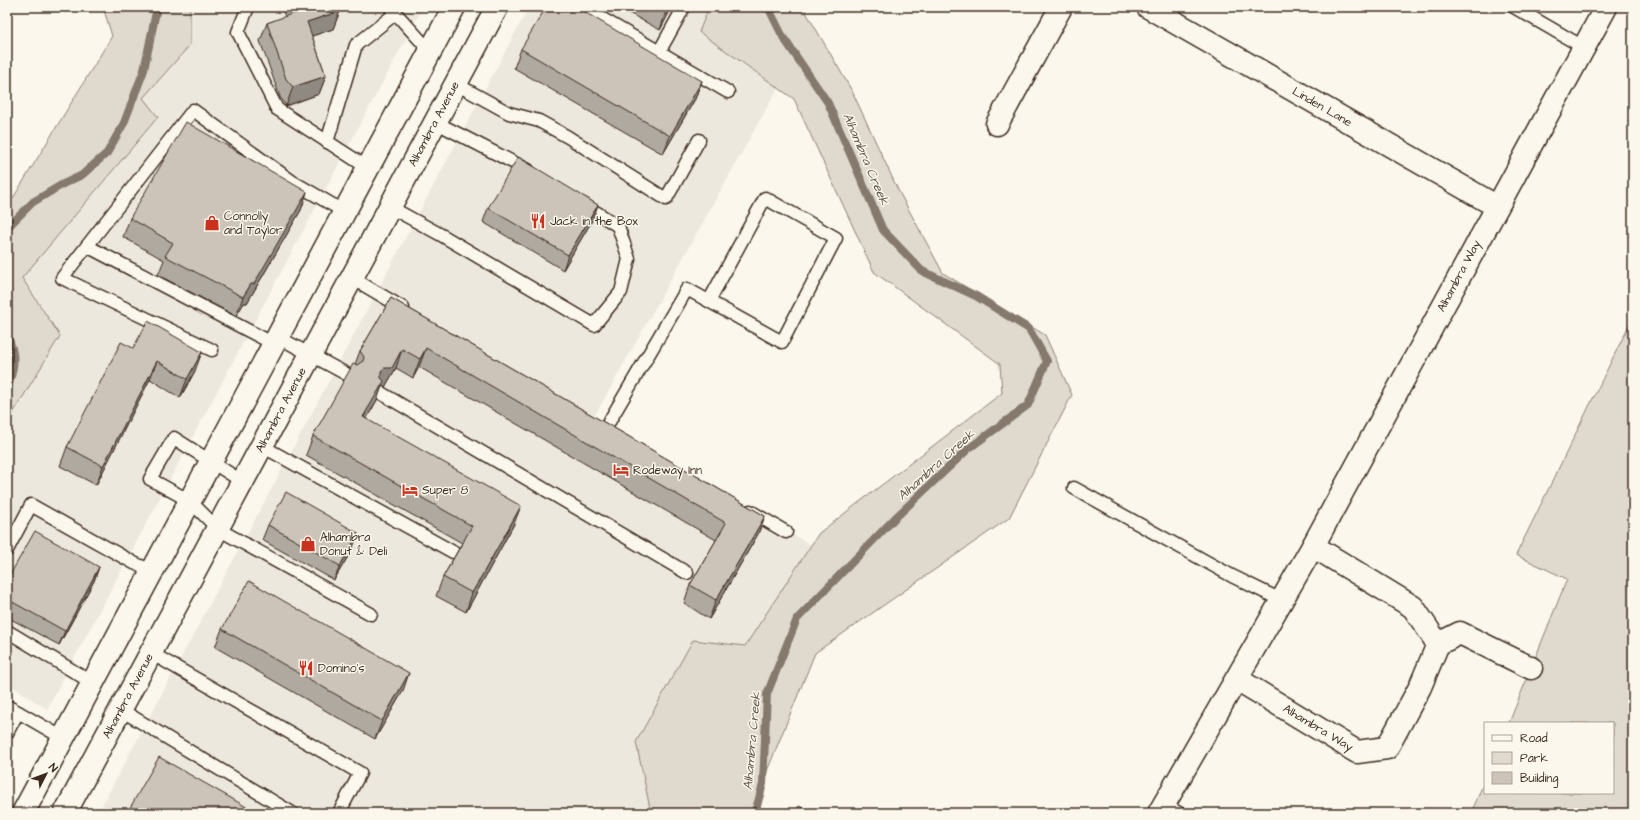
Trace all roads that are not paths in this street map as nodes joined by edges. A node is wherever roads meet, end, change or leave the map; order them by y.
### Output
1 (248, 7) edge
2 (454, 7) edge
3 (497, 7) edge
4 (582, 7) edge
5 (684, 7) edge
6 (1061, 7) edge
7 (1148, 7) edge
8 (1514, 7) edge
9 (1606, 7) edge
10 (393, 10) edge
11 (1583, 47) junction
12 (430, 51) junction
13 (659, 52) junction
14 (456, 84) junction
15 (728, 92) dead end
16 (435, 122) junction
17 (997, 124) dead end
18 (699, 140) dead end
19 (327, 142) junction
20 (368, 168) junction
21 (537, 176) edge
22 (571, 197) edge
23 (1496, 206) junction
24 (390, 207) junction
25 (345, 212) junction
26 (87, 246) junction
27 (352, 278) junction
28 (709, 302) junction
29 (414, 314) edge
30 (276, 341) junction
31 (212, 350) dead end
32 (311, 355) junction
33 (350, 376) edge
34 (381, 393) edge
35 (593, 419) edge
36 (606, 427) junction
37 (619, 434) edge
38 (262, 446) junction
39 (211, 461) junction
40 (243, 482) junction
41 (1074, 488) dead end
42 (190, 501) junction
43 (739, 504) edge
44 (218, 529) junction
45 (786, 532) dead end
46 (1313, 546) junction
47 (7, 550) edge
48 (453, 552) dead end
49 (152, 571) junction
50 (687, 573) dead end
51 (1282, 601) junction
52 (371, 614) dead end
53 (7, 631) edge
54 (1438, 644) junction
55 (151, 653) junction
56 (1531, 668) dead end
57 (1237, 679) junction
58 (93, 683) junction
59 (12, 709) edge
60 (121, 710) junction
61 (7, 733) edge
62 (63, 738) junction
63 (1167, 810) edge
64 (23, 813) edge
65 (66, 813) edge
66 (292, 813) edge
67 (339, 813) edge

1 - 19 lane
2 - 12 street
3 - 14 street, Alhambra Avenue
4 - 13 lane
5 - 13 lane
6 - 17 street
7 - 23 street, Linden Lane
8 - 11 lane
9 - 11 street, Alhambra Way
10 - 12 lane
10 - 19 lane
11 - 23 street, Alhambra Way
12 - 20 street
13 - 15 lane
14 - 16 street, Alhambra Avenue
14 - 18 lane
16 - 21 lane
16 - 24 street, Alhambra Avenue
19 - 20 lane
20 - 25 street
22 - 24 lane
23 - 46 street, Alhambra Way
24 - 27 street, Alhambra Avenue
25 - 26 lane
25 - 30 street
26 - 30 lane
26 - 31 lane
27 - 29 lane
27 - 32 street, Alhambra Avenue
28 - 28 lane
28 - 36 lane
30 - 32 lane
30 - 39 street
32 - 33 lane
32 - 38 street, Alhambra Avenue
34 - 50 lane
35 - 36 lane
36 - 37 lane
38 - 40 street, Alhambra Avenue
38 - 48 lane
39 - 40 lane
39 - 42 street
39 - 42 lane
40 - 44 street, Alhambra Avenue
41 - 51 lane
42 - 44 lane
42 - 49 street
43 - 45 lane
44 - 52 lane
44 - 55 street, Alhambra Avenue
46 - 51 street, Alhambra Way
46 - 54 street
47 - 49 lane
49 - 58 street
51 - 57 street, Alhambra Way
53 - 58 lane
54 - 56 street
54 - 57 street, Alhambra Way
55 - 60 street, Alhambra Avenue
55 - 67 lane
57 - 63 street, Alhambra Way
58 - 62 street
59 - 61 lane
59 - 62 lane
60 - 65 street, Alhambra Avenue
60 - 66 lane
62 - 64 street

